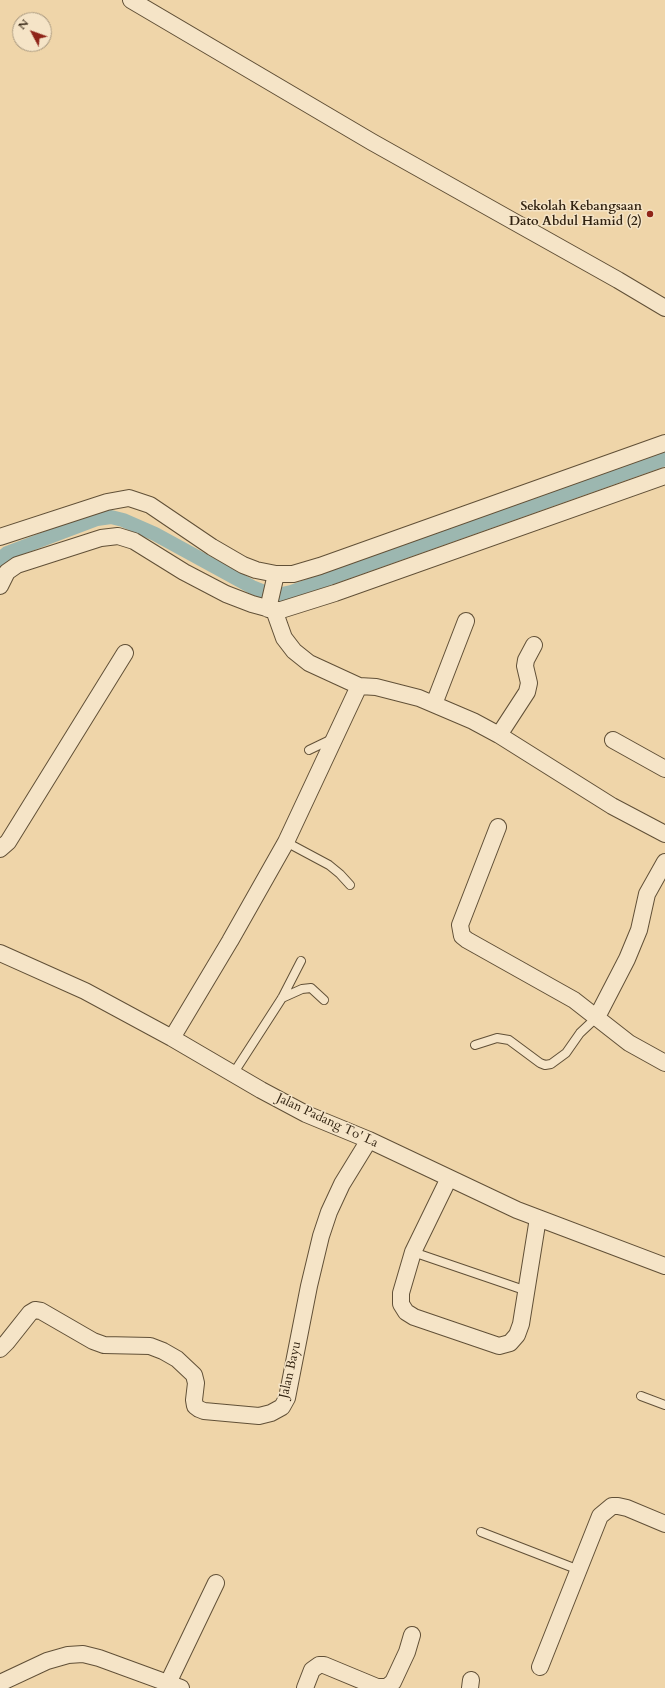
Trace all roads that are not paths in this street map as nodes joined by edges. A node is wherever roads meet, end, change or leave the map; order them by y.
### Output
1 (131, 0) edge
2 (665, 308) edge
3 (665, 443) edge
4 (665, 476) edge
5 (0, 537) edge
6 (275, 577) junction
7 (0, 586) edge
8 (271, 608) junction
9 (466, 621) dead end
10 (534, 645) dead end
11 (125, 653) dead end
12 (359, 686) junction
13 (434, 704) junction
14 (499, 736) junction
15 (334, 738) junction
16 (613, 740) dead end
17 (309, 750) dead end
18 (665, 769) edge
19 (498, 827) dead end
20 (665, 834) edge
21 (286, 842) junction
22 (0, 849) edge
23 (665, 862) edge
24 (350, 885) dead end
25 (0, 953) edge
26 (301, 961) dead end
27 (282, 998) junction
28 (324, 1000) dead end
29 (597, 1017) junction
30 (172, 1038) junction
31 (475, 1045) dead end
32 (665, 1063) edge
33 (234, 1074) junction
34 (369, 1140) junction
35 (449, 1178) junction
36 (538, 1218) junction
37 (413, 1252) junction
38 (665, 1266) edge
39 (527, 1291) junction
40 (0, 1348) edge
41 (641, 1396) dead end
42 (665, 1405) edge
43 (665, 1524) edge
44 (481, 1532) dead end
45 (579, 1570) junction
46 (216, 1584) dead end
47 (412, 1635) dead end
48 (540, 1667) dead end
49 (0, 1683) edge
50 (174, 1686) edge
51 (305, 1688) edge

1 - 2 street
3 - 6 street
4 - 8 street
5 - 6 street
6 - 8 street
7 - 8 street
8 - 12 street
9 - 13 street
10 - 14 street
11 - 22 street
12 - 13 street
12 - 15 street
13 - 14 street
14 - 20 street
15 - 17 lane
15 - 21 street
16 - 18 street
19 - 29 street
21 - 24 lane
21 - 30 street
23 - 29 street
25 - 30 street, Jalan Padang To' La
26 - 27 lane
27 - 28 lane
27 - 33 lane
29 - 31 lane
29 - 32 street
30 - 33 street, Jalan Padang To' La
33 - 34 street, Jalan Padang To' La
34 - 35 street, Jalan Padang To' La
34 - 40 street, Jalan Bayu
35 - 36 street, Jalan Padang To' La
35 - 37 street
36 - 38 street, Jalan Padang To' La
36 - 39 street
37 - 39 lane
37 - 39 street
41 - 42 lane
43 - 45 street
44 - 45 lane
45 - 48 street
46 - 50 street
47 - 51 street
49 - 50 street

